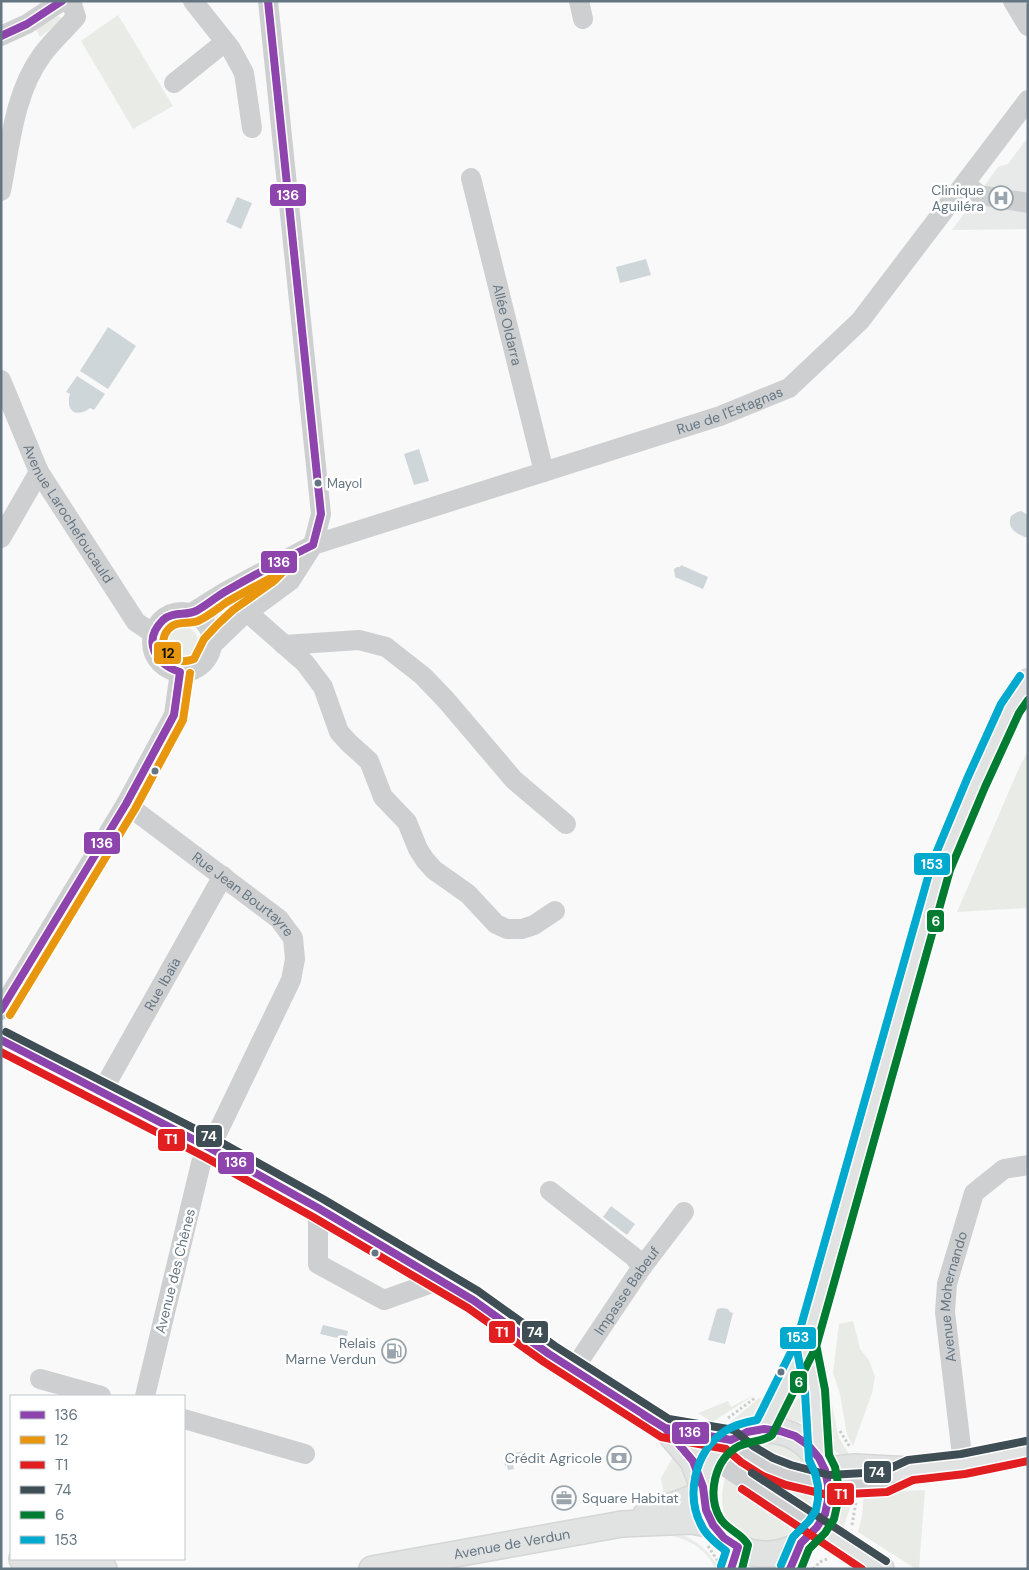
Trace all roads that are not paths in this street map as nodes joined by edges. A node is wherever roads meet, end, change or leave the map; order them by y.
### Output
1 (56, 1) edge
2 (62, 1) edge
3 (71, 1) edge
4 (193, 1) edge
5 (268, 1) edge
6 (1013, 1) edge
7 (1, 22) edge
8 (1028, 26) edge
9 (1, 36) edge
10 (225, 42) junction
11 (174, 83) dead end
12 (1028, 100) edge
13 (252, 128) dead end
14 (471, 178) dead end
15 (965, 184) junction
16 (1, 191) edge
17 (1028, 203) edge
18 (1, 380) edge
19 (39, 472) junction
20 (544, 472) junction
21 (1, 538) edge
22 (313, 544) junction
23 (247, 612) junction
24 (190, 614) junction
25 (154, 634) junction
26 (212, 645) junction
27 (284, 645) junction
28 (180, 672) junction
29 (1028, 682) edge
30 (126, 804) junction
31 (566, 824) dead end
32 (223, 876) junction
33 (555, 911) dead end
34 (1, 1010) edge
35 (1, 1040) edge
36 (102, 1093) junction
37 (210, 1148) junction
38 (1028, 1165) edge
39 (550, 1190) dead end
40 (318, 1208) junction
41 (684, 1212) dead end
42 (642, 1267) junction
43 (440, 1280) junction
44 (806, 1344) junction
45 (573, 1370) junction
46 (40, 1379) dead end
47 (98, 1395) edge
48 (144, 1395) edge
49 (185, 1420) edge
50 (665, 1428) junction
51 (764, 1429) junction
52 (731, 1440) junction
53 (1028, 1451) edge
54 (305, 1454) dead end
55 (713, 1458) junction
56 (963, 1464) junction
57 (824, 1471) junction
58 (703, 1490) junction
59 (622, 1524) junction
60 (713, 1525) junction
61 (809, 1535) junction
62 (734, 1558) edge
63 (30, 1560) edge
64 (105, 1569) edge
65 (372, 1569) edge
66 (790, 1569) edge
67 (881, 1569) edge

1 - 7 street
2 - 9 street
3 - 16 street
4 - 10 street
5 - 22 street
6 - 8 street
10 - 11 street
10 - 13 street
12 - 15 street, Rue de l'Estagnas
14 - 20 street, Allée Oldarra
15 - 17 street
15 - 20 street, Rue de l'Estagnas
18 - 19 street, Avenue Larochefoucauld
19 - 21 street
19 - 25 street, Avenue Larochefoucauld
20 - 22 street, Rue de l'Estagnas
22 - 23 street
22 - 24 street, Rue de l'Estagnas
23 - 26 street
23 - 27 street
24 - 25 street
24 - 26 street
25 - 28 street
26 - 28 street
27 - 31 street
27 - 33 street
28 - 30 street
29 - 44 main road
30 - 32 street, Rue Jean Bourtayre
30 - 34 street
32 - 36 street, Rue Ibaïa
32 - 37 street, Rue Jean Bourtayre
35 - 36 main road
36 - 37 main road
37 - 40 main road
37 - 48 street, Avenue des Chênes
38 - 56 street, Avenue Mohernando
39 - 42 street
40 - 43 main road
40 - 43 street
41 - 42 street, Impasse Babeuf
42 - 45 street, Impasse Babeuf
43 - 45 main road
44 - 51 main road
44 - 57 main road
45 - 50 main road
46 - 47 street
49 - 54 street
50 - 52 main road
50 - 55 street
50 - 58 main road
51 - 52 main road
51 - 57 main road
52 - 55 main road
52 - 57 street
53 - 56 main road
55 - 58 main road
55 - 61 street
56 - 57 main road
57 - 61 main road
58 - 59 main road, Avenue de Verdun
58 - 60 main road
59 - 60 main road, Avenue de Verdun
59 - 65 main road, Avenue de Verdun
60 - 62 main road
61 - 62 main road
61 - 66 main road
61 - 67 main road
63 - 64 main road

